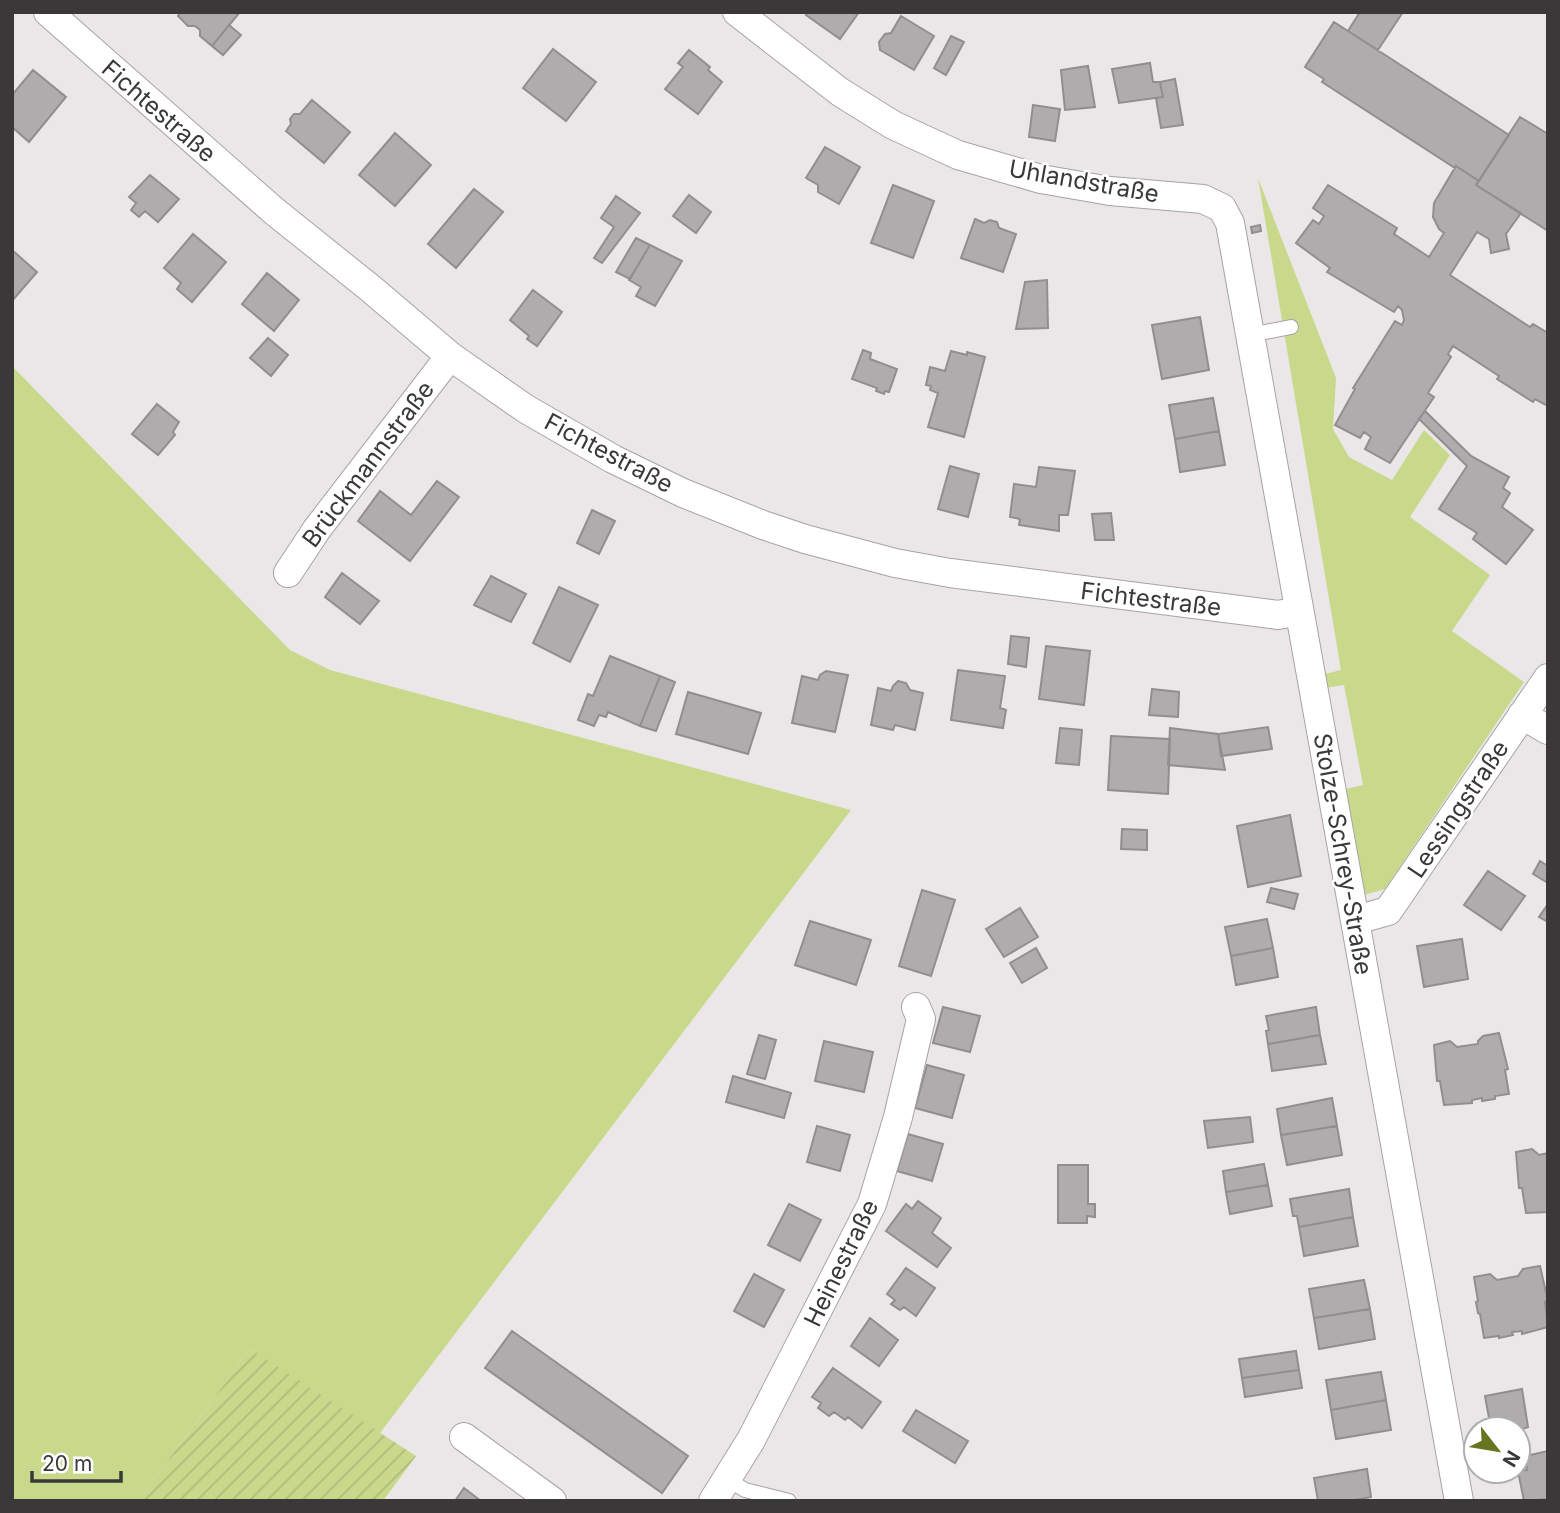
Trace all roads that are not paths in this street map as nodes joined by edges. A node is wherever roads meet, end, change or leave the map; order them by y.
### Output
1 (48, 12) edge
2 (737, 12) edge
3 (1222, 208) joint
4 (1291, 327) dead end
5 (1250, 335) junction
6 (450, 356) junction
7 (288, 573) dead end
8 (1298, 611) junction
9 (1548, 678) edge
10 (1522, 715) junction
11 (1548, 730) edge
12 (1356, 920) junction
13 (916, 1007) dead end
14 (464, 1437) dead end
15 (720, 1490) edge
16 (552, 1501) edge
17 (789, 1501) edge
18 (1458, 1501) edge

1 - 6 street, Fichtestraße
2 - 3 street, Uhlandstraße
3 - 5 street, Stolze-Schrey-Straße
4 - 5 lane
5 - 8 street, Stolze-Schrey-Straße
6 - 7 street, Brückmannstraße
6 - 8 street, Fichtestraße
8 - 12 street, Stolze-Schrey-Straße
9 - 10 street, Lessingstraße
10 - 11 street
10 - 12 street, Lessingstraße
12 - 18 street, Stolze-Schrey-Straße
13 - 15 street, Heinestraße
14 - 16 street
15 - 17 lane

